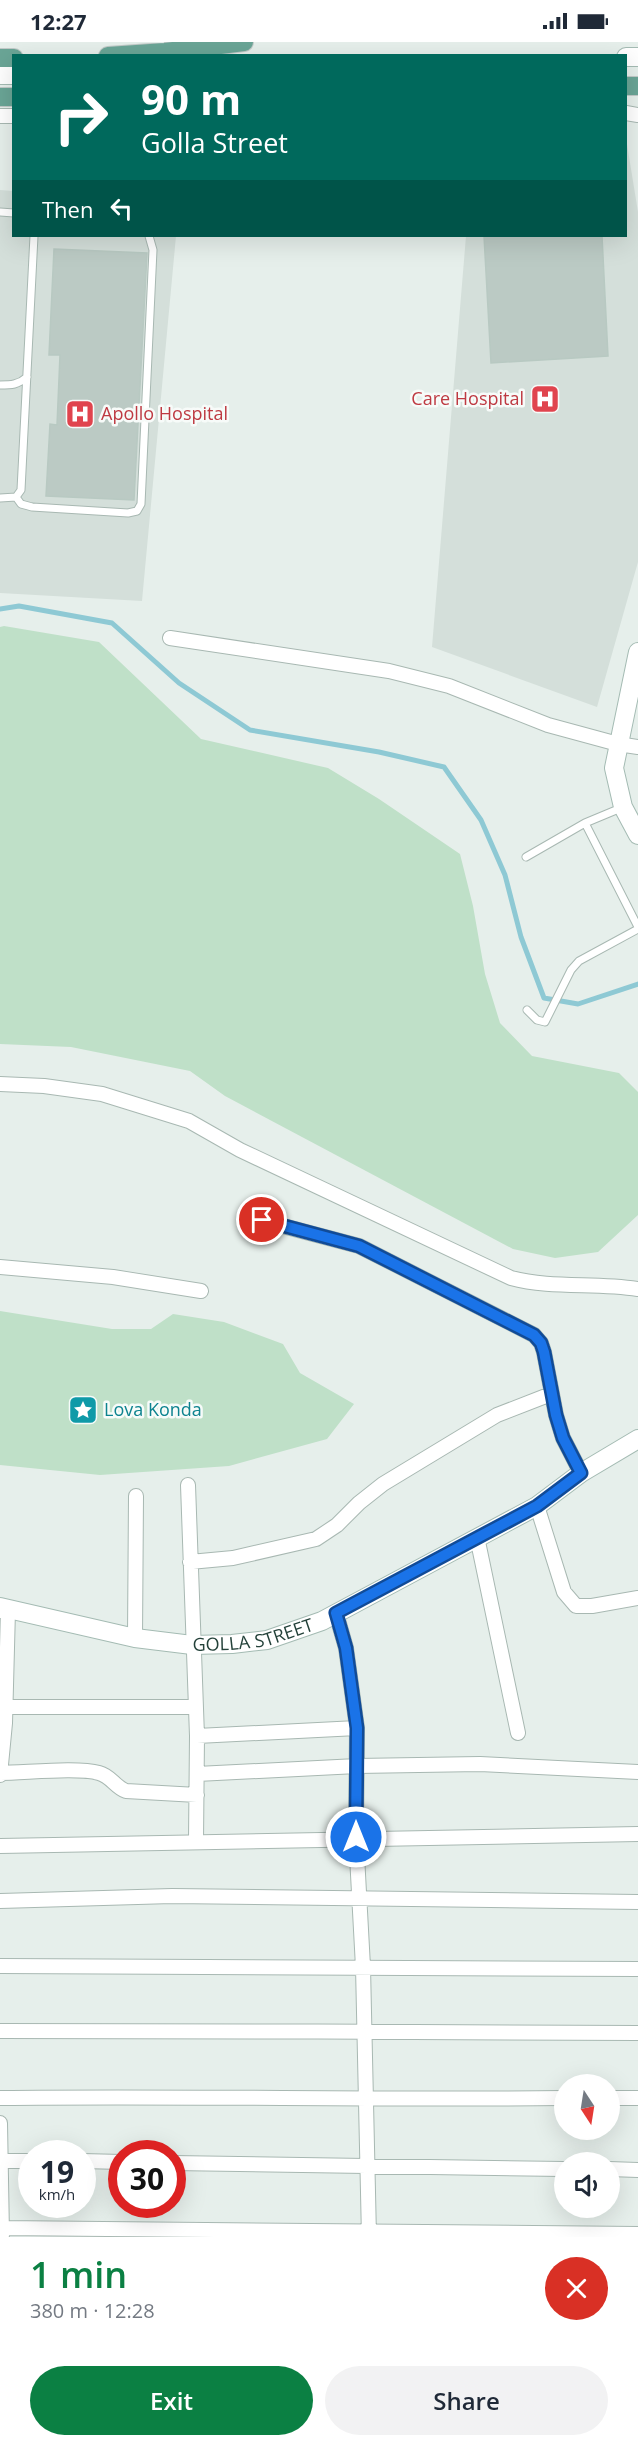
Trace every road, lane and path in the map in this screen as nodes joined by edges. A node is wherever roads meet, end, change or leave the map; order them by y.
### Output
1 (244, 42) edge
2 (136, 54) edge
3 (34, 237) edge
4 (149, 237) edge
5 (27, 377) junction
6 (0, 384) edge
7 (16, 497) junction
8 (0, 498) edge
9 (170, 638) dead end
10 (638, 651) edge
11 (618, 744) junction
12 (638, 747) edge
13 (623, 807) junction
14 (585, 823) junction
15 (638, 835) edge
16 (526, 857) dead end
17 (638, 928) edge
18 (527, 1011) dead end
19 (0, 1084) edge
20 (245, 1216) dead end
21 (0, 1267) edge
22 (638, 1289) edge
23 (201, 1291) dead end
24 (551, 1394) junction
25 (638, 1439) edge
26 (581, 1473) junction
27 (188, 1485) dead end
28 (136, 1497) dead end
29 (537, 1506) junction
30 (477, 1537) junction
31 (190, 1562) junction
32 (638, 1598) edge
33 (3, 1609) edge
34 (336, 1613) junction
35 (135, 1638) junction
36 (192, 1645) junction
37 (3, 1679) edge
38 (5, 1707) junction
39 (195, 1707) junction
40 (357, 1728) junction
41 (518, 1732) dead end
42 (197, 1736) junction
43 (1, 1749) edge
44 (357, 1766) junction
45 (638, 1772) edge
46 (0, 1774) edge
47 (197, 1774) junction
48 (197, 1795) junction
49 (638, 1834) edge
50 (356, 1837) junction
51 (196, 1841) junction
52 (0, 1846) edge
53 (359, 1899) junction
54 (0, 1901) edge
55 (638, 1902) edge
56 (0, 1966) edge
57 (363, 1967) junction
58 (638, 1969) edge
59 (0, 2031) edge
60 (364, 2033) junction
61 (638, 2033) edge
62 (0, 2098) edge
63 (554, 2098) edge
64 (620, 2098) edge
65 (638, 2098) edge
66 (366, 2100) junction
67 (0, 2123) edge
68 (0, 2142) edge
69 (1, 2160) edge
70 (18, 2161) edge
71 (186, 2163) edge
72 (368, 2167) junction
73 (554, 2169) edge
74 (620, 2169) edge
75 (638, 2169) edge
76 (1, 2214) edge
77 (2, 2233) edge
78 (229, 2233) edge
79 (369, 2234) edge
80 (638, 2234) edge
81 (539, 2235) edge

1 - 2 main road
3 - 5 lane
4 - 7 lane
5 - 6 lane
5 - 7 lane
7 - 8 lane
9 - 11 street
10 - 11 street
11 - 12 street
11 - 13 street
13 - 14 lane
13 - 15 street
14 - 16 lane
14 - 17 lane
17 - 18 lane
19 - 22 street
20 - 24 street
21 - 23 street
24 - 26 street
24 - 31 street
25 - 26 street, GOLLA STREET
26 - 29 street, GOLLA STREET
27 - 31 street
28 - 35 street
29 - 30 street, GOLLA STREET
29 - 32 street
30 - 34 street, GOLLA STREET
30 - 41 street
31 - 36 street
33 - 35 street, GOLLA STREET
33 - 37 street
34 - 36 street, GOLLA STREET
34 - 40 street
35 - 36 street, GOLLA STREET
36 - 39 street
37 - 38 street
38 - 39 street
38 - 43 street
39 - 42 street
40 - 42 street
40 - 44 street
42 - 47 street
43 - 46 street
44 - 45 street
44 - 47 street
44 - 50 street
46 - 48 street
47 - 48 street
48 - 51 street
49 - 50 street
50 - 51 street
50 - 53 street
51 - 52 street
53 - 54 street
53 - 55 street
53 - 57 street
56 - 57 street
57 - 58 street
57 - 60 street
59 - 60 street
60 - 61 street
60 - 66 street
62 - 66 street
63 - 66 street
64 - 65 street
66 - 72 street
67 - 68 street
68 - 69 street
69 - 70 street
69 - 76 street
71 - 72 street
72 - 73 street
72 - 79 street
74 - 75 street
76 - 77 street
77 - 78 street
78 - 79 street
79 - 81 street
80 - 81 street

